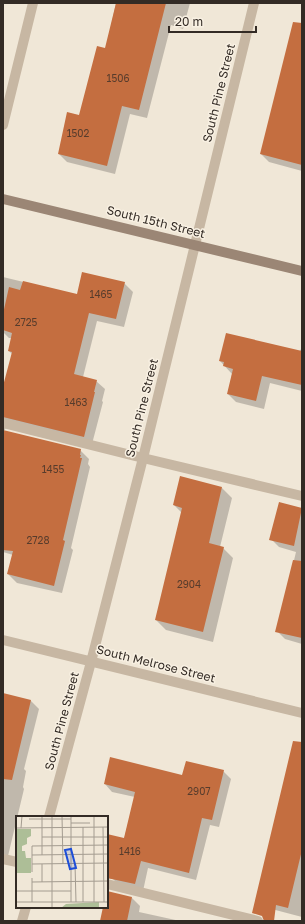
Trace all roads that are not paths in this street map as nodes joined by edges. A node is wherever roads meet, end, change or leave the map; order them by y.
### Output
1 (33, 3) edge
2 (254, 3) edge
3 (3, 125) edge
4 (3, 199) edge
5 (195, 245) junction
6 (302, 271) edge
7 (3, 424) edge
8 (143, 458) junction
9 (302, 496) edge
10 (3, 640) edge
11 (91, 662) junction
12 (302, 713) edge
13 (49, 816) edge
14 (3, 859) edge
15 (16, 862) edge
16 (108, 884) edge
17 (26, 908) edge
18 (22, 921) edge
19 (258, 921) edge

1 - 3 street
2 - 5 street, South Pine Street
4 - 5 street, South 15th Street
5 - 6 street, South 15th Street
5 - 8 street, South Pine Street
7 - 8 street
8 - 9 street
8 - 11 street, South Pine Street
10 - 11 street, South Melrose Street
11 - 12 street, South Melrose Street
11 - 13 street, South Pine Street
14 - 15 street
16 - 19 street
17 - 18 street

